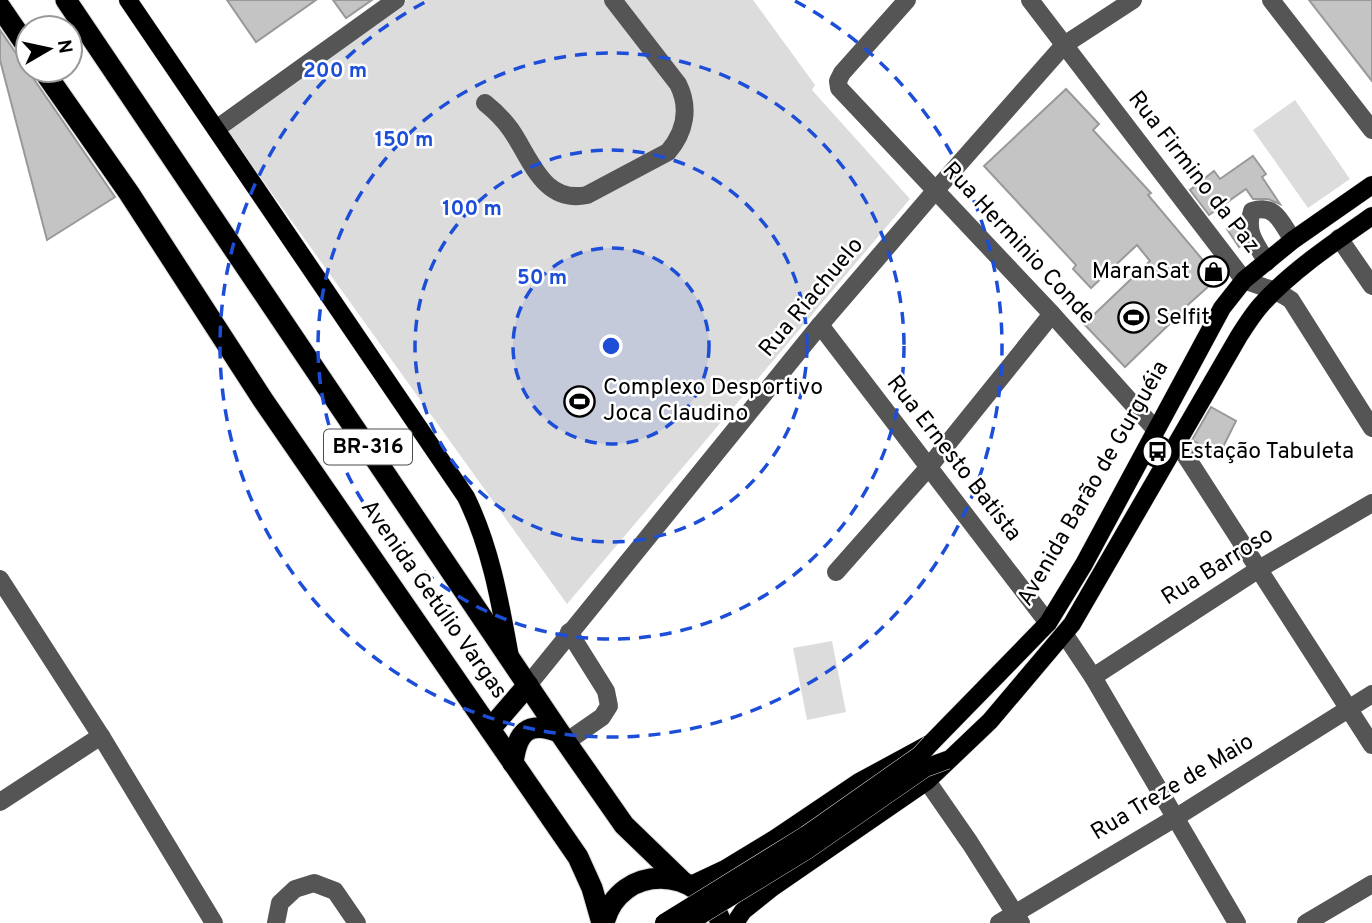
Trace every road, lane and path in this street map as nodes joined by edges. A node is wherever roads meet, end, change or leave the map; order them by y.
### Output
1 (128, 0) edge
2 (396, 0) edge
3 (613, 0) edge
4 (906, 0) edge
5 (1030, 0) edge
6 (1133, 0) edge
7 (1271, 0) edge
8 (66, 1) edge
9 (0, 7) edge
10 (14, 28) edge
11 (1064, 44) junction
12 (53, 84) edge
13 (485, 103) dead end
14 (216, 129) junction
15 (1372, 130) edge
16 (1372, 185) edge
17 (935, 191) junction
18 (1372, 216) edge
19 (1339, 238) junction
20 (1293, 240) junction
21 (1267, 262) junction
22 (1244, 279) junction
23 (1372, 286) edge
24 (1277, 290) junction
25 (1052, 314) junction
26 (820, 326) junction
27 (1372, 428) edge
28 (1155, 429) junction
29 (1178, 444) junction
30 (929, 468) junction
31 (1372, 503) edge
32 (1259, 569) junction
33 (836, 572) dead end
34 (0, 579) edge
35 (1048, 623) junction
36 (569, 632) junction
37 (1065, 635) junction
38 (510, 657) junction
39 (1093, 677) junction
40 (528, 685) junction
41 (1372, 694) edge
42 (1348, 709) junction
43 (490, 729) junction
44 (101, 736) junction
45 (563, 737) junction
46 (931, 743) junction
47 (1372, 745) edge
48 (947, 760) junction
49 (513, 763) junction
50 (927, 781) junction
51 (0, 802) edge
52 (1175, 818) junction
53 (687, 883) junction
54 (1372, 884) edge
55 (1018, 918) edge
56 (214, 923) edge
57 (276, 923) edge
58 (357, 923) edge
59 (603, 923) edge
60 (664, 923) edge
61 (688, 923) edge
62 (721, 923) edge
63 (735, 923) edge
64 (999, 923) edge
65 (1237, 923) edge
66 (1307, 923) edge

1 - 14 main road, Avenida Getúlio Vargas
2 - 14 street
3 - 13 street
4 - 17 street, Rua Herminio Conde
5 - 11 street, Rua Firmino da Paz
6 - 11 street, Rua Riachuelo
7 - 15 street
8 - 38 highway, Avenida Getúlio Vargas / BR-316
9 - 10 highway
11 - 17 street, Rua Riachuelo
11 - 22 street, Rua Firmino da Paz
12 - 43 highway, Avenida Getúlio Vargas / BR-316
14 - 38 main road, Avenida Getúlio Vargas
16 - 20 main road, Avenida Barão de Gurguéia
17 - 25 street, Rua Herminio Conde
17 - 26 street, Rua Riachuelo
18 - 19 main road
19 - 23 street
19 - 24 main road
20 - 21 main road, Avenida Barão de Gurguéia
20 - 21 street
21 - 22 main road, Avenida Barão de Gurguéia
22 - 24 street, Rua Firmino da Paz
22 - 28 main road, Avenida Barão de Gurguéia
24 - 27 street, Rua Firmino da Paz
24 - 29 main road
25 - 28 street, Rua Herminio Conde
25 - 30 street
26 - 30 street, Rua Ernesto Batista
26 - 36 street, Rua Riachuelo
28 - 35 main road, Avenida Barão de Gurguéia
29 - 32 street
29 - 37 main road
30 - 33 street
30 - 35 street, Rua Ernesto Batista
31 - 32 street, Rua Barroso
32 - 39 street, Rua Barroso
32 - 42 street
34 - 44 street
35 - 46 main road, Avenida Barão de Gurguéia
36 - 40 street, Rua Riachuelo
36 - 45 street
37 - 39 street
37 - 48 main road
38 - 40 highway, Avenida Getúlio Vargas / BR-316
39 - 52 street
40 - 43 highway
40 - 45 highway, Avenida Getúlio Vargas / BR-316
41 - 42 street, Rua Treze de Maio
42 - 47 street
42 - 52 street, Rua Treze de Maio
43 - 49 highway, Avenida Getúlio Vargas / BR-316
44 - 51 street
44 - 56 street
45 - 49 highway
45 - 53 highway, Avenida Getúlio Vargas / BR-316
46 - 53 main road, Avenida Barão de Gurguéia
46 - 60 main road, bridge
48 - 50 main road
48 - 61 main road, bridge
49 - 59 highway, Avenida Getúlio Vargas / BR-316
50 - 55 street
50 - 63 main road
52 - 55 street, Rua Treze de Maio
52 - 65 street
53 - 59 highway, BR-316
53 - 62 highway, Avenida Getúlio Vargas / BR-316
54 - 66 street
55 - 64 street, Rua Treze de Maio
57 - 58 street

